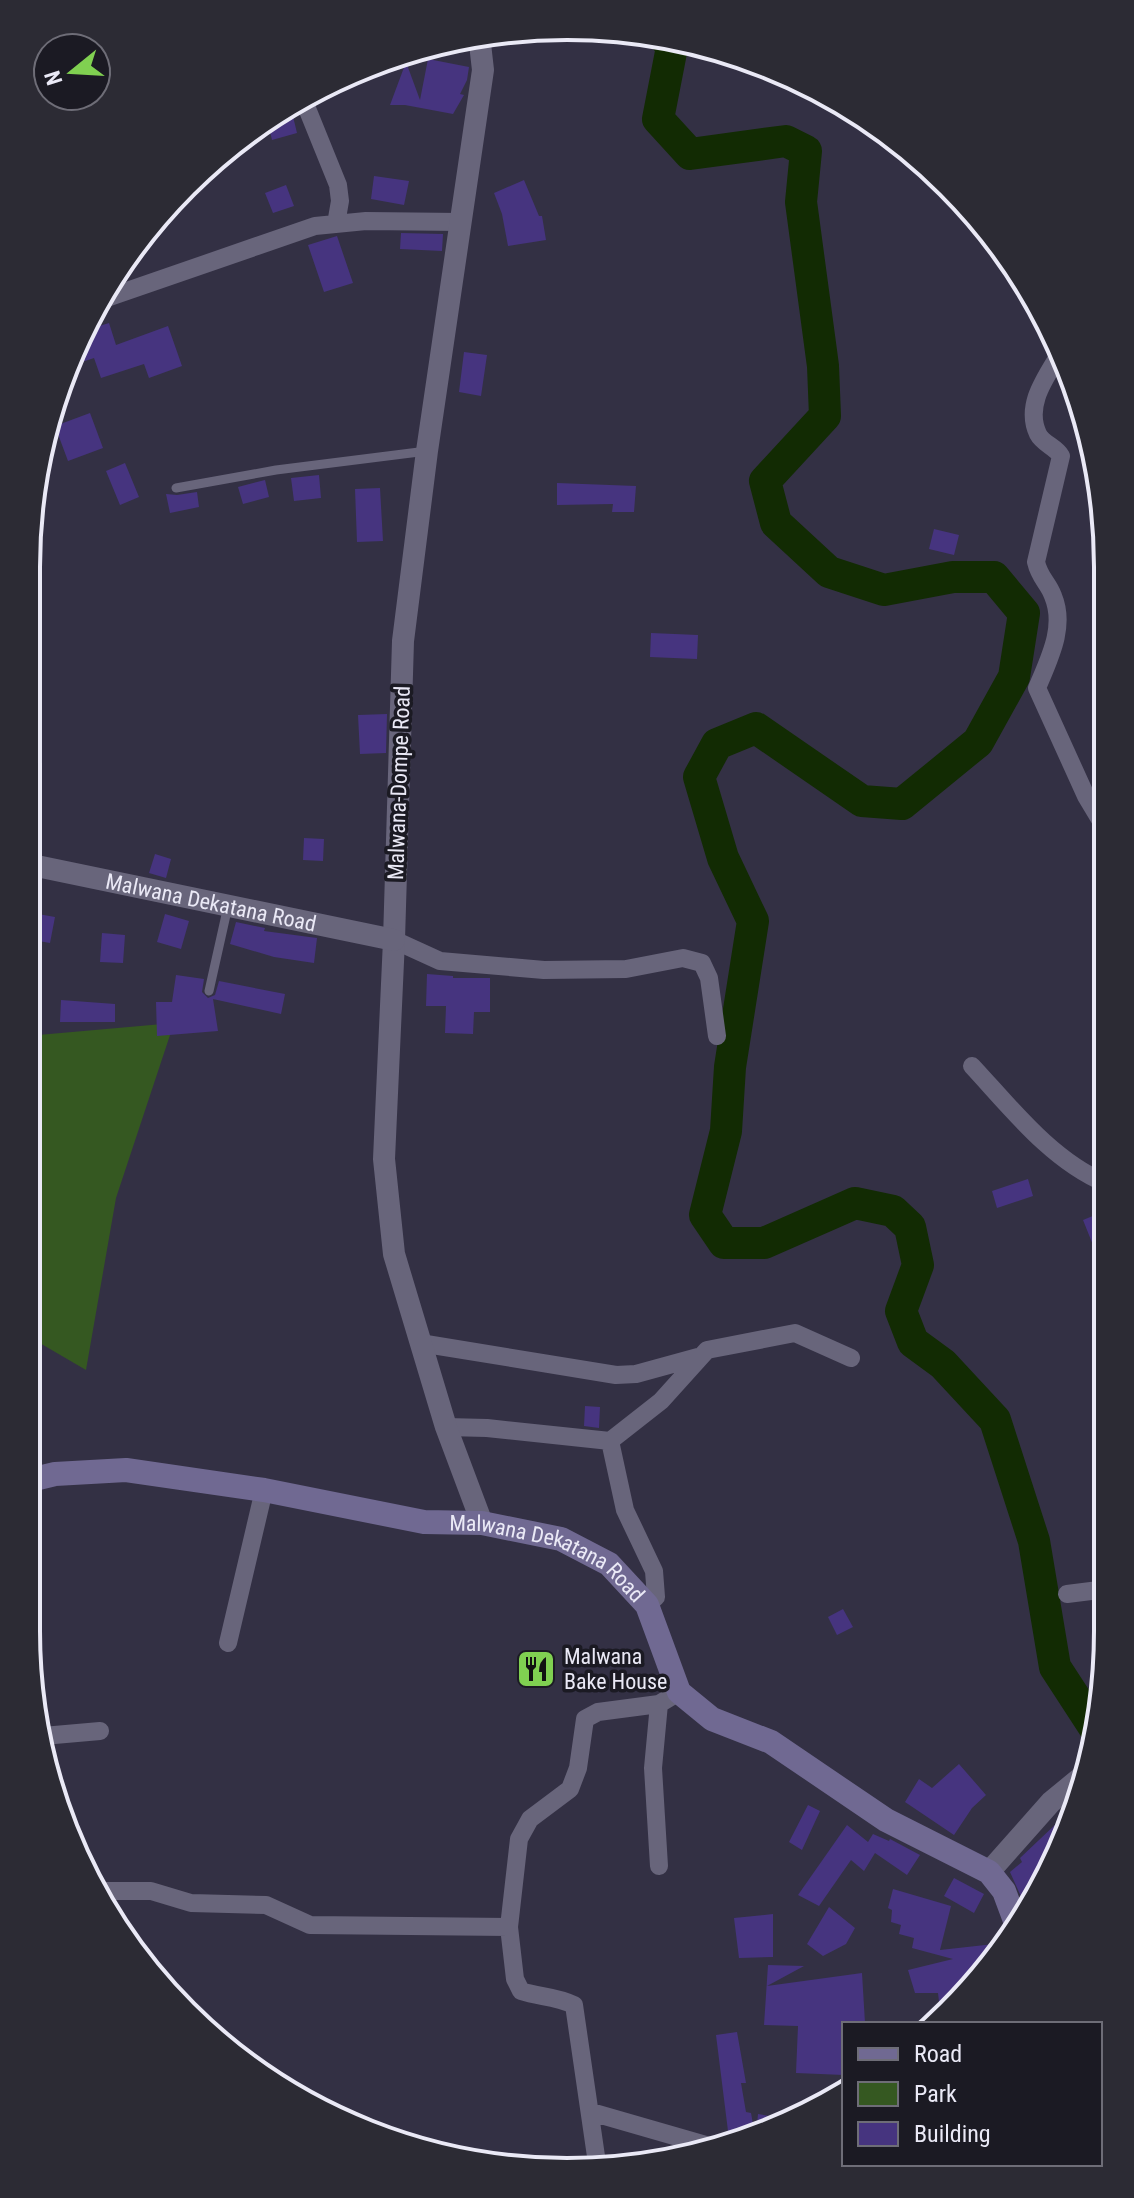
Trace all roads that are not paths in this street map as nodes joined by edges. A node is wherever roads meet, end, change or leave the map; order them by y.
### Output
1 (480, 48) edge
2 (307, 109) edge
3 (461, 222) junction
4 (336, 224) junction
5 (116, 295) edge
6 (1054, 364) edge
7 (427, 451) junction
8 (176, 488) dead end
9 (1094, 809) edge
10 (40, 867) edge
11 (228, 906) junction
12 (394, 940) junction
13 (209, 991) dead end
14 (717, 1036) dead end
15 (972, 1066) dead end
16 (1094, 1178) edge
17 (420, 1343) junction
18 (698, 1357) junction
19 (851, 1358) dead end
20 (446, 1427) junction
21 (610, 1441) junction
22 (40, 1478) edge
23 (264, 1490) junction
24 (482, 1523) junction
25 (1094, 1591) edge
26 (1067, 1594) dead end
27 (647, 1605) junction
28 (228, 1643) dead end
29 (669, 1698) junction
30 (100, 1731) dead end
31 (50, 1735) edge
32 (1070, 1787) edge
33 (659, 1866) dead end
34 (989, 1872) junction
35 (109, 1891) edge
36 (1012, 1912) edge
37 (509, 1927) junction
38 (591, 2112) junction
39 (695, 2142) edge
40 (596, 2157) edge

1 - 3 street, Malwana-Dompe Road
2 - 4 street
3 - 4 street
3 - 7 street, Malwana-Dompe Road
4 - 5 street
6 - 9 street
7 - 8 lane
7 - 12 street, Malwana-Dompe Road
10 - 11 street, Malwana Dekatana Road
11 - 12 street, Malwana Dekatana Road
11 - 13 lane
12 - 14 street
12 - 17 street, Malwana-Dompe Road
15 - 16 street
17 - 18 street
17 - 20 street, Malwana-Dompe Road
18 - 19 street
18 - 21 street
20 - 21 street
20 - 24 street, Malwana-Dompe Road
21 - 27 street
22 - 23 main road, Malwana Dekatana Road
23 - 24 main road, Malwana Dekatana Road
23 - 28 street
24 - 27 main road, Malwana Dekatana Road
25 - 26 street
27 - 29 main road, Malwana Dekatana Road
29 - 33 street
29 - 34 main road
29 - 37 street
30 - 31 street
32 - 34 street
34 - 36 main road
35 - 37 street
37 - 38 street
38 - 39 street
38 - 40 street

